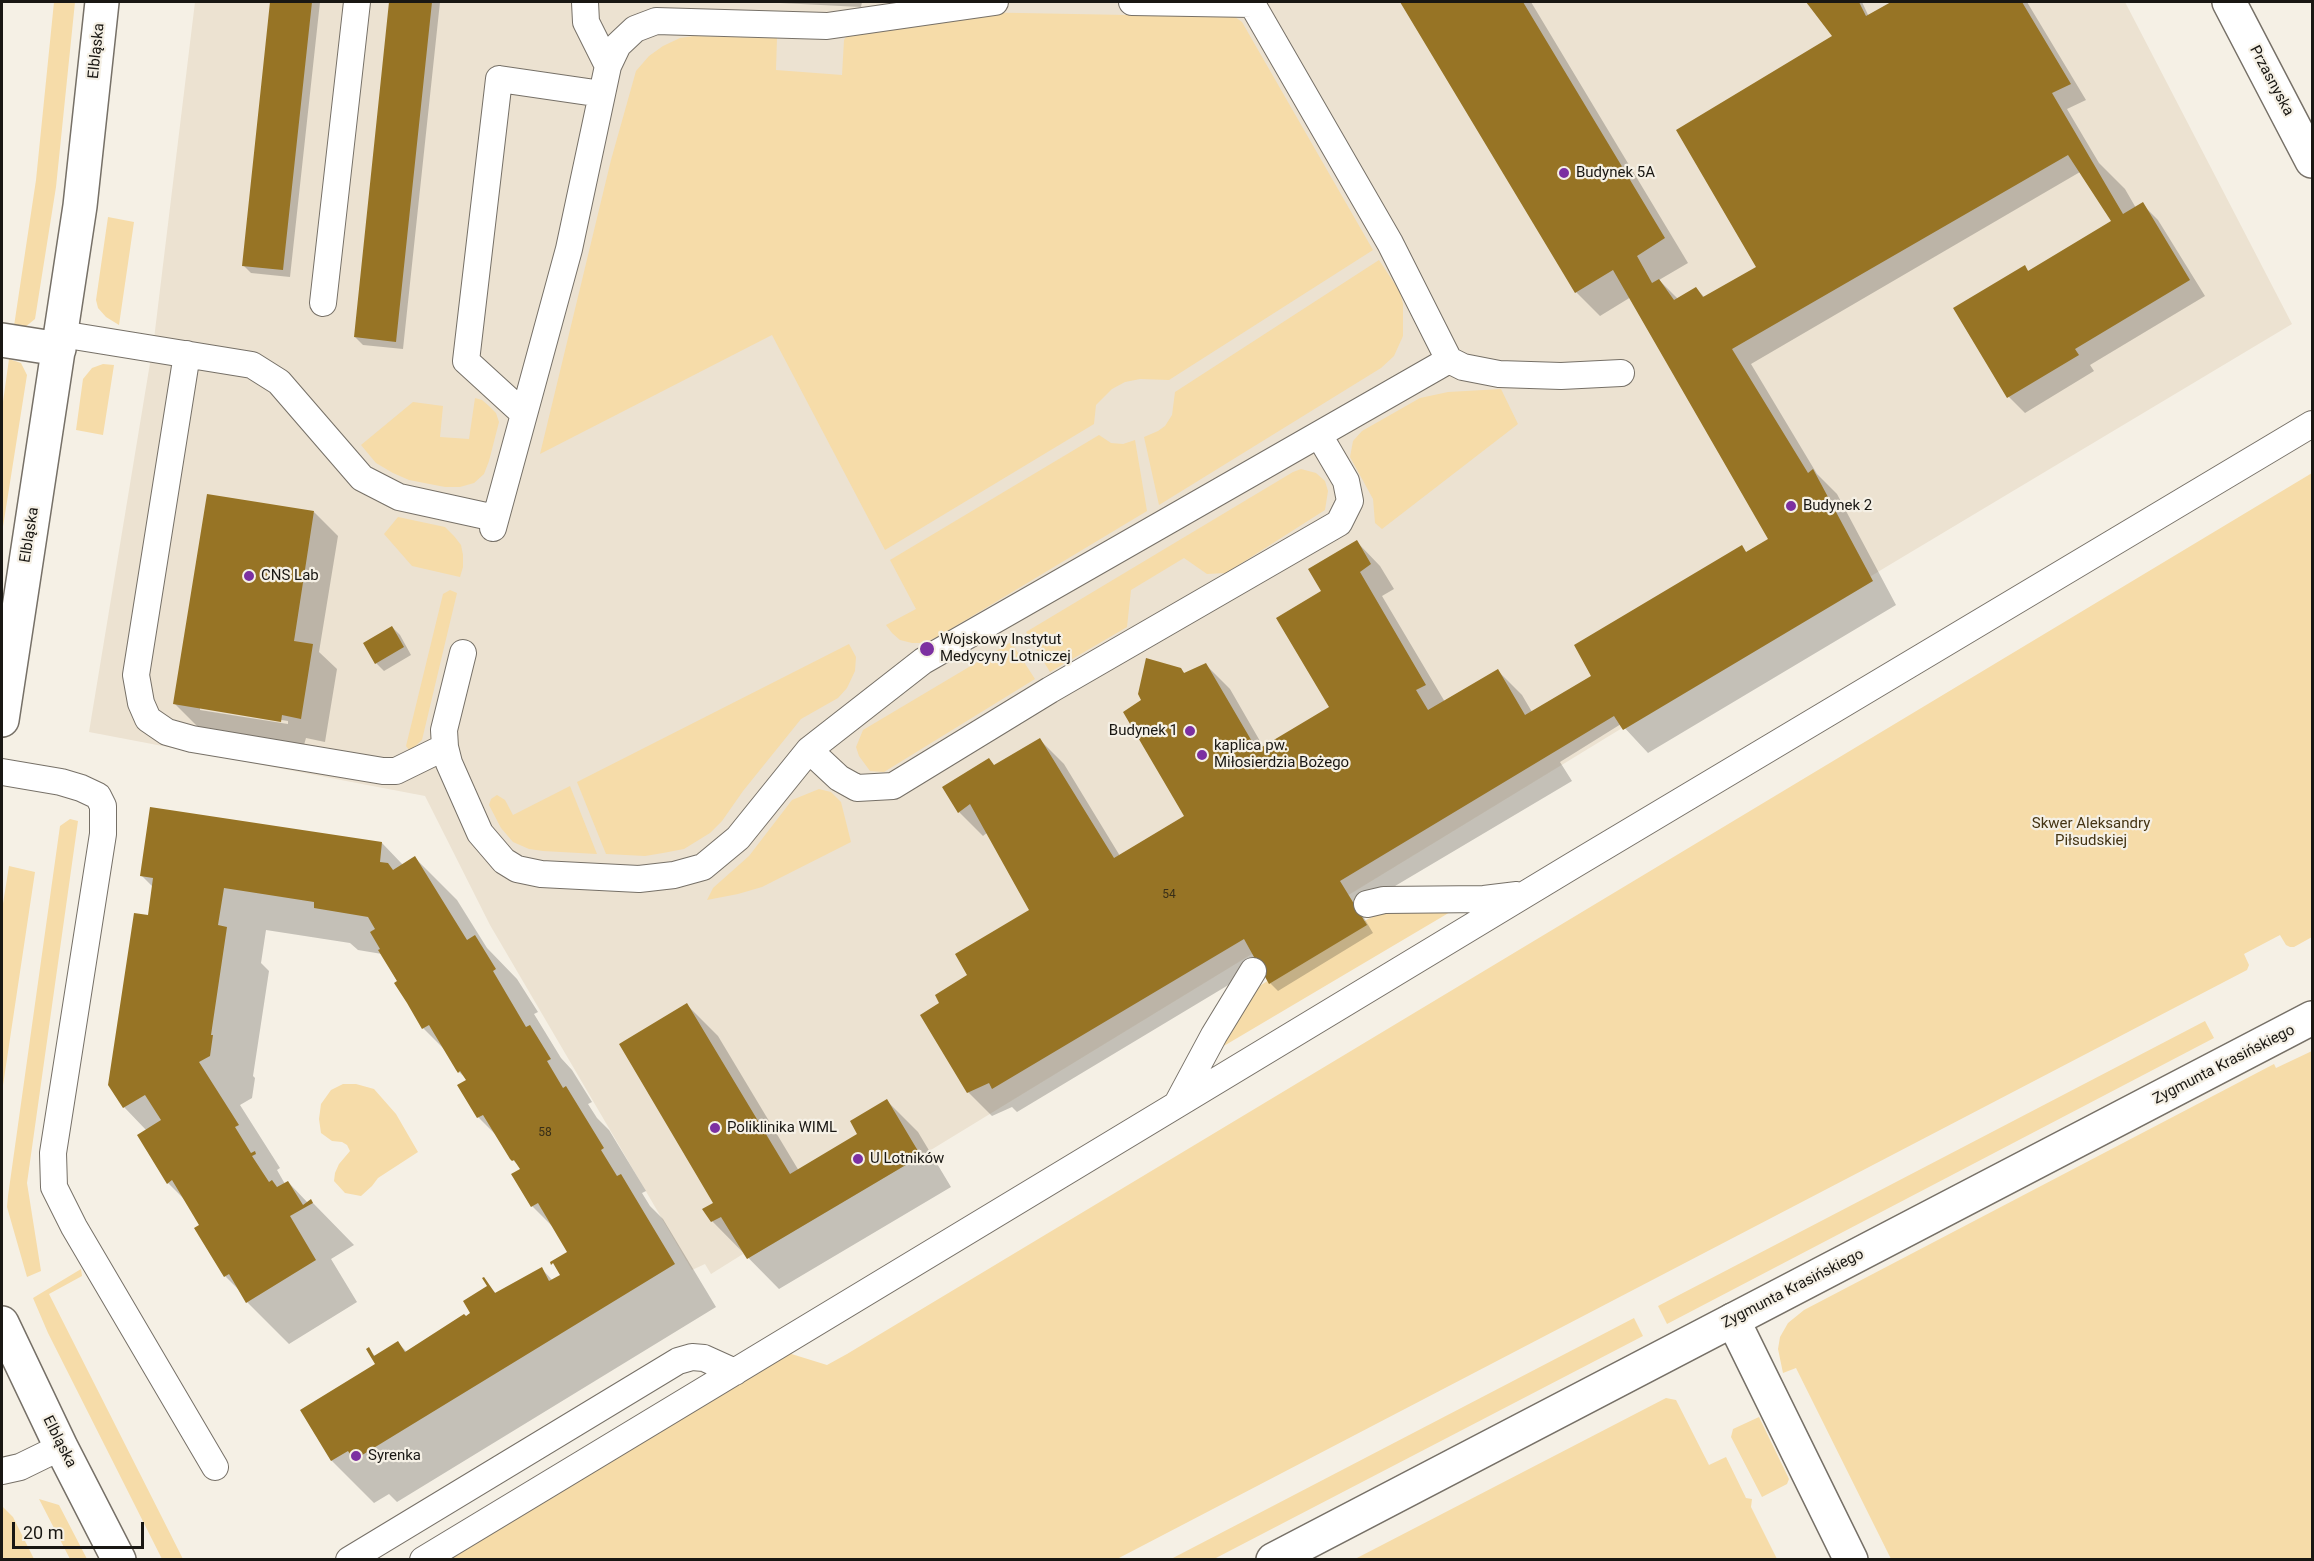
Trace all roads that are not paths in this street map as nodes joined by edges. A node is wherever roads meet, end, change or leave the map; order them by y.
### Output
1 (102, 2) edge
2 (357, 2) edge
3 (995, 2) edge
4 (1132, 2) edge
5 (2229, 2) edge
6 (1252, 3) edge
7 (584, 8) edge
8 (608, 66) junction
9 (602, 94) junction
10 (2313, 161) edge
11 (323, 303) dead end
12 (2, 340) edge
13 (60, 342) junction
14 (187, 354) junction
15 (1449, 360) junction
16 (1621, 373) dead end
17 (524, 414) junction
18 (2313, 424) edge
19 (1319, 435) junction
20 (463, 653) dead end
21 (2, 720) edge
22 (445, 747) junction
23 (809, 750) junction
24 (2, 772) edge
25 (1526, 894) junction
26 (1367, 904) dead end
27 (1253, 971) dead end
28 (2313, 1018) edge
29 (1177, 1104) junction
30 (1733, 1320) junction
31 (2, 1323) edge
32 (735, 1372) junction
33 (61, 1447) junction
34 (215, 1467) dead end
35 (2, 1471) edge
36 (119, 1560) edge
37 (349, 1560) edge
38 (423, 1560) edge
39 (1273, 1560) edge
40 (1851, 1560) edge

1 - 13 street, Elbląska
2 - 11 lane
3 - 8 lane
4 - 6 lane
5 - 10 street, Przasnyska
6 - 15 lane
7 - 8 lane
8 - 9 lane
9 - 17 lane
9 - 17 lane
12 - 13 street
13 - 14 lane
13 - 21 street, Elbląska
14 - 17 lane
14 - 22 lane
15 - 16 lane
15 - 19 lane
18 - 25 lane
19 - 23 lane
19 - 23 lane
20 - 22 lane
22 - 23 lane
24 - 34 lane
25 - 26 lane
25 - 29 lane
27 - 29 lane
28 - 30 street, Zygmunta Krasińskiego
29 - 32 lane
30 - 39 street, Zygmunta Krasińskiego
30 - 40 street
31 - 33 street, Elbląska
32 - 37 lane
32 - 38 lane
33 - 35 lane
33 - 36 street, Elbląska

